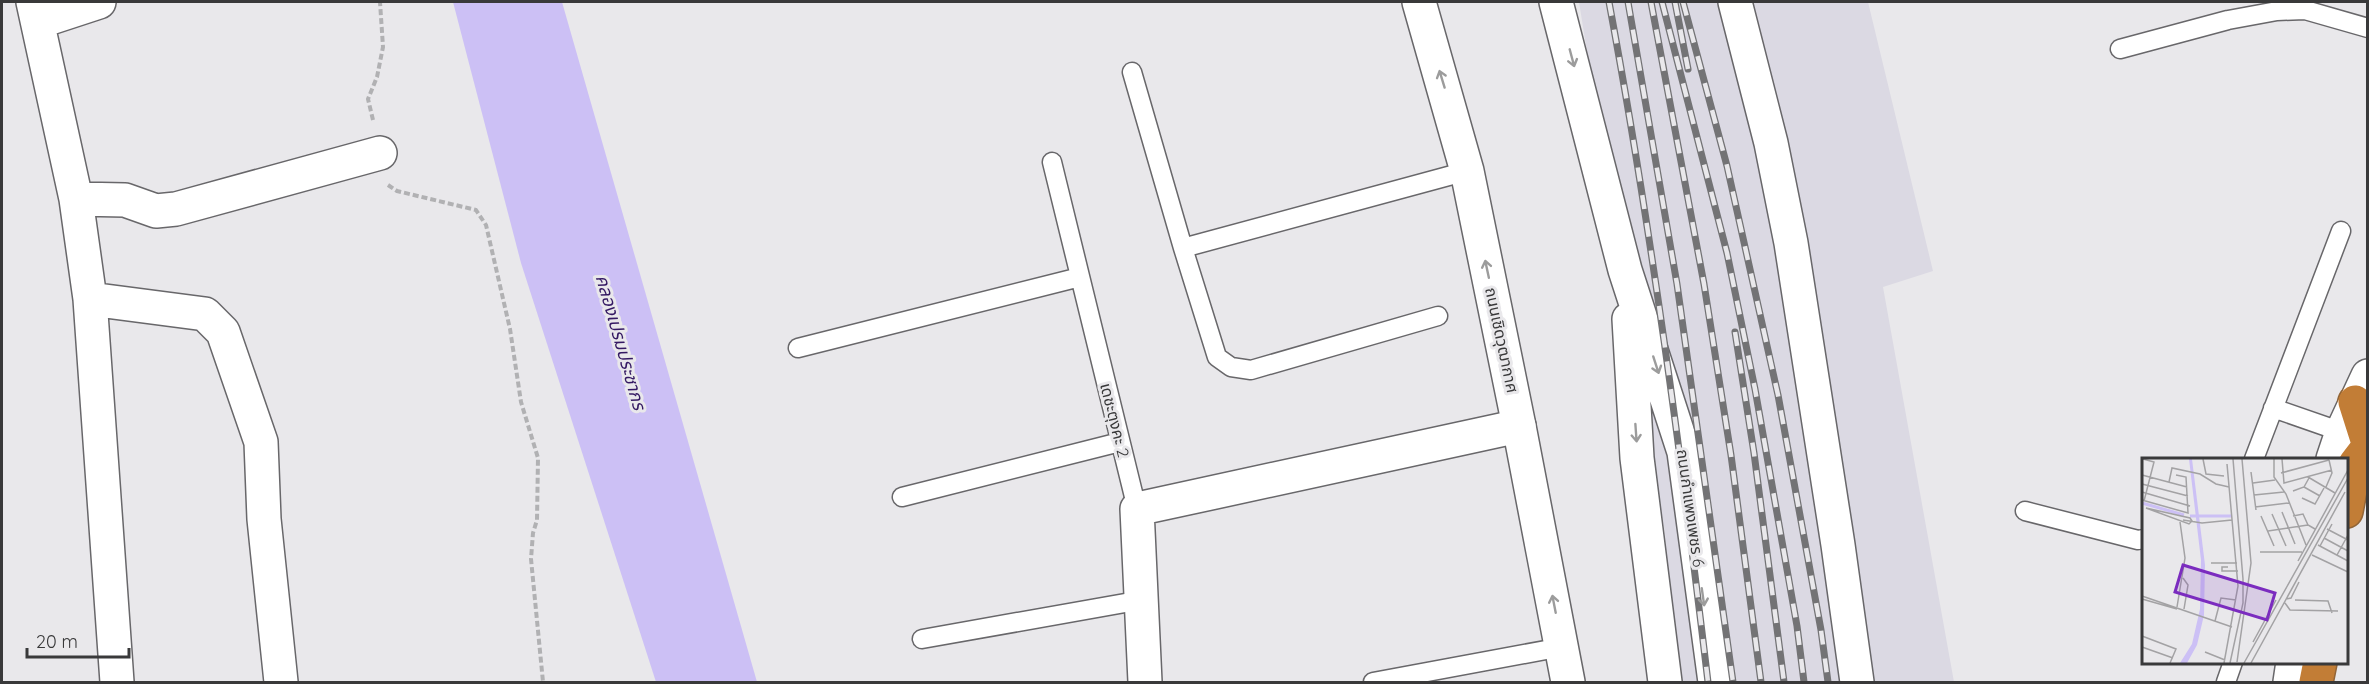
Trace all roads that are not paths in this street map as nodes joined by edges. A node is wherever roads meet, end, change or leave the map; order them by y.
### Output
1 (99, 2) edge
2 (1419, 2) edge
3 (1556, 2) edge
4 (1735, 2) edge
5 (36, 12) edge
6 (2367, 28) edge
7 (2120, 50) dead end
8 (1132, 72) dead end
9 (380, 153) road end
10 (1052, 162) dead end
11 (1467, 171) junction
12 (76, 199) junction
13 (2341, 231) dead end
14 (1183, 248) junction
15 (1626, 270) junction
16 (1080, 277) junction
17 (90, 299) junction
18 (1438, 316) dead end
19 (798, 348) dead end
20 (2361, 389) edge
21 (2273, 408) junction
22 (1519, 426) junction
23 (1120, 442) junction
24 (2352, 445) edge
25 (2254, 458) edge
26 (902, 496) dead end
27 (2348, 501) edge
28 (1137, 509) junction
29 (2025, 511) dead end
30 (2142, 539) edge
31 (1142, 600) junction
32 (922, 639) dead end
33 (1562, 646) junction
34 (2234, 663) edge
35 (2293, 663) edge
36 (2320, 663) edge
37 (117, 682) edge
38 (281, 682) edge
39 (1145, 682) edge
40 (1373, 682) edge
41 (1568, 682) edge
42 (1665, 682) edge
43 (1714, 682) edge
44 (1857, 682) edge
45 (2226, 682) edge
46 (2290, 682) edge
47 (2316, 682) edge

1 - 5 street
11 -> 2 street, ถนนเชิดวุฒากาศ
3 -> 15 street, ถนนกำแพงเพชร 6
4 - 44 street
5 - 12 street
6 - 7 lane
8 - 14 lane
9 - 12 street
10 - 16 lane, เดชะตุงคะ 2
11 - 14 lane
22 -> 11 street, ถนนเชิดวุฒากาศ
12 - 17 street
13 - 21 lane
14 - 18 lane
15 -> 42 street, ถนนกำแพงเพชร 6
15 -> 43 street, ถนนกำแพงเพชร 6
16 - 19 lane
16 - 23 lane, เดชะตุงคะ 2
17 - 37 street
17 - 38 street
20 - 24 highway
21 - 24 lane
21 - 25 lane
22 - 28 street
33 -> 22 street, ถนนเชิดวุฒากาศ
23 - 26 lane
23 - 28 lane, เดชะตุงคะ 2
24 - 27 highway
28 - 31 street, เดชะตุงคะ 2
29 - 30 lane
31 - 32 lane
31 - 39 street, เดชะตุงคะ 2
33 - 40 lane
33 - 41 street, ถนนเชิดวุฒากาศ
34 - 45 lane
35 - 46 street
36 - 47 highway

